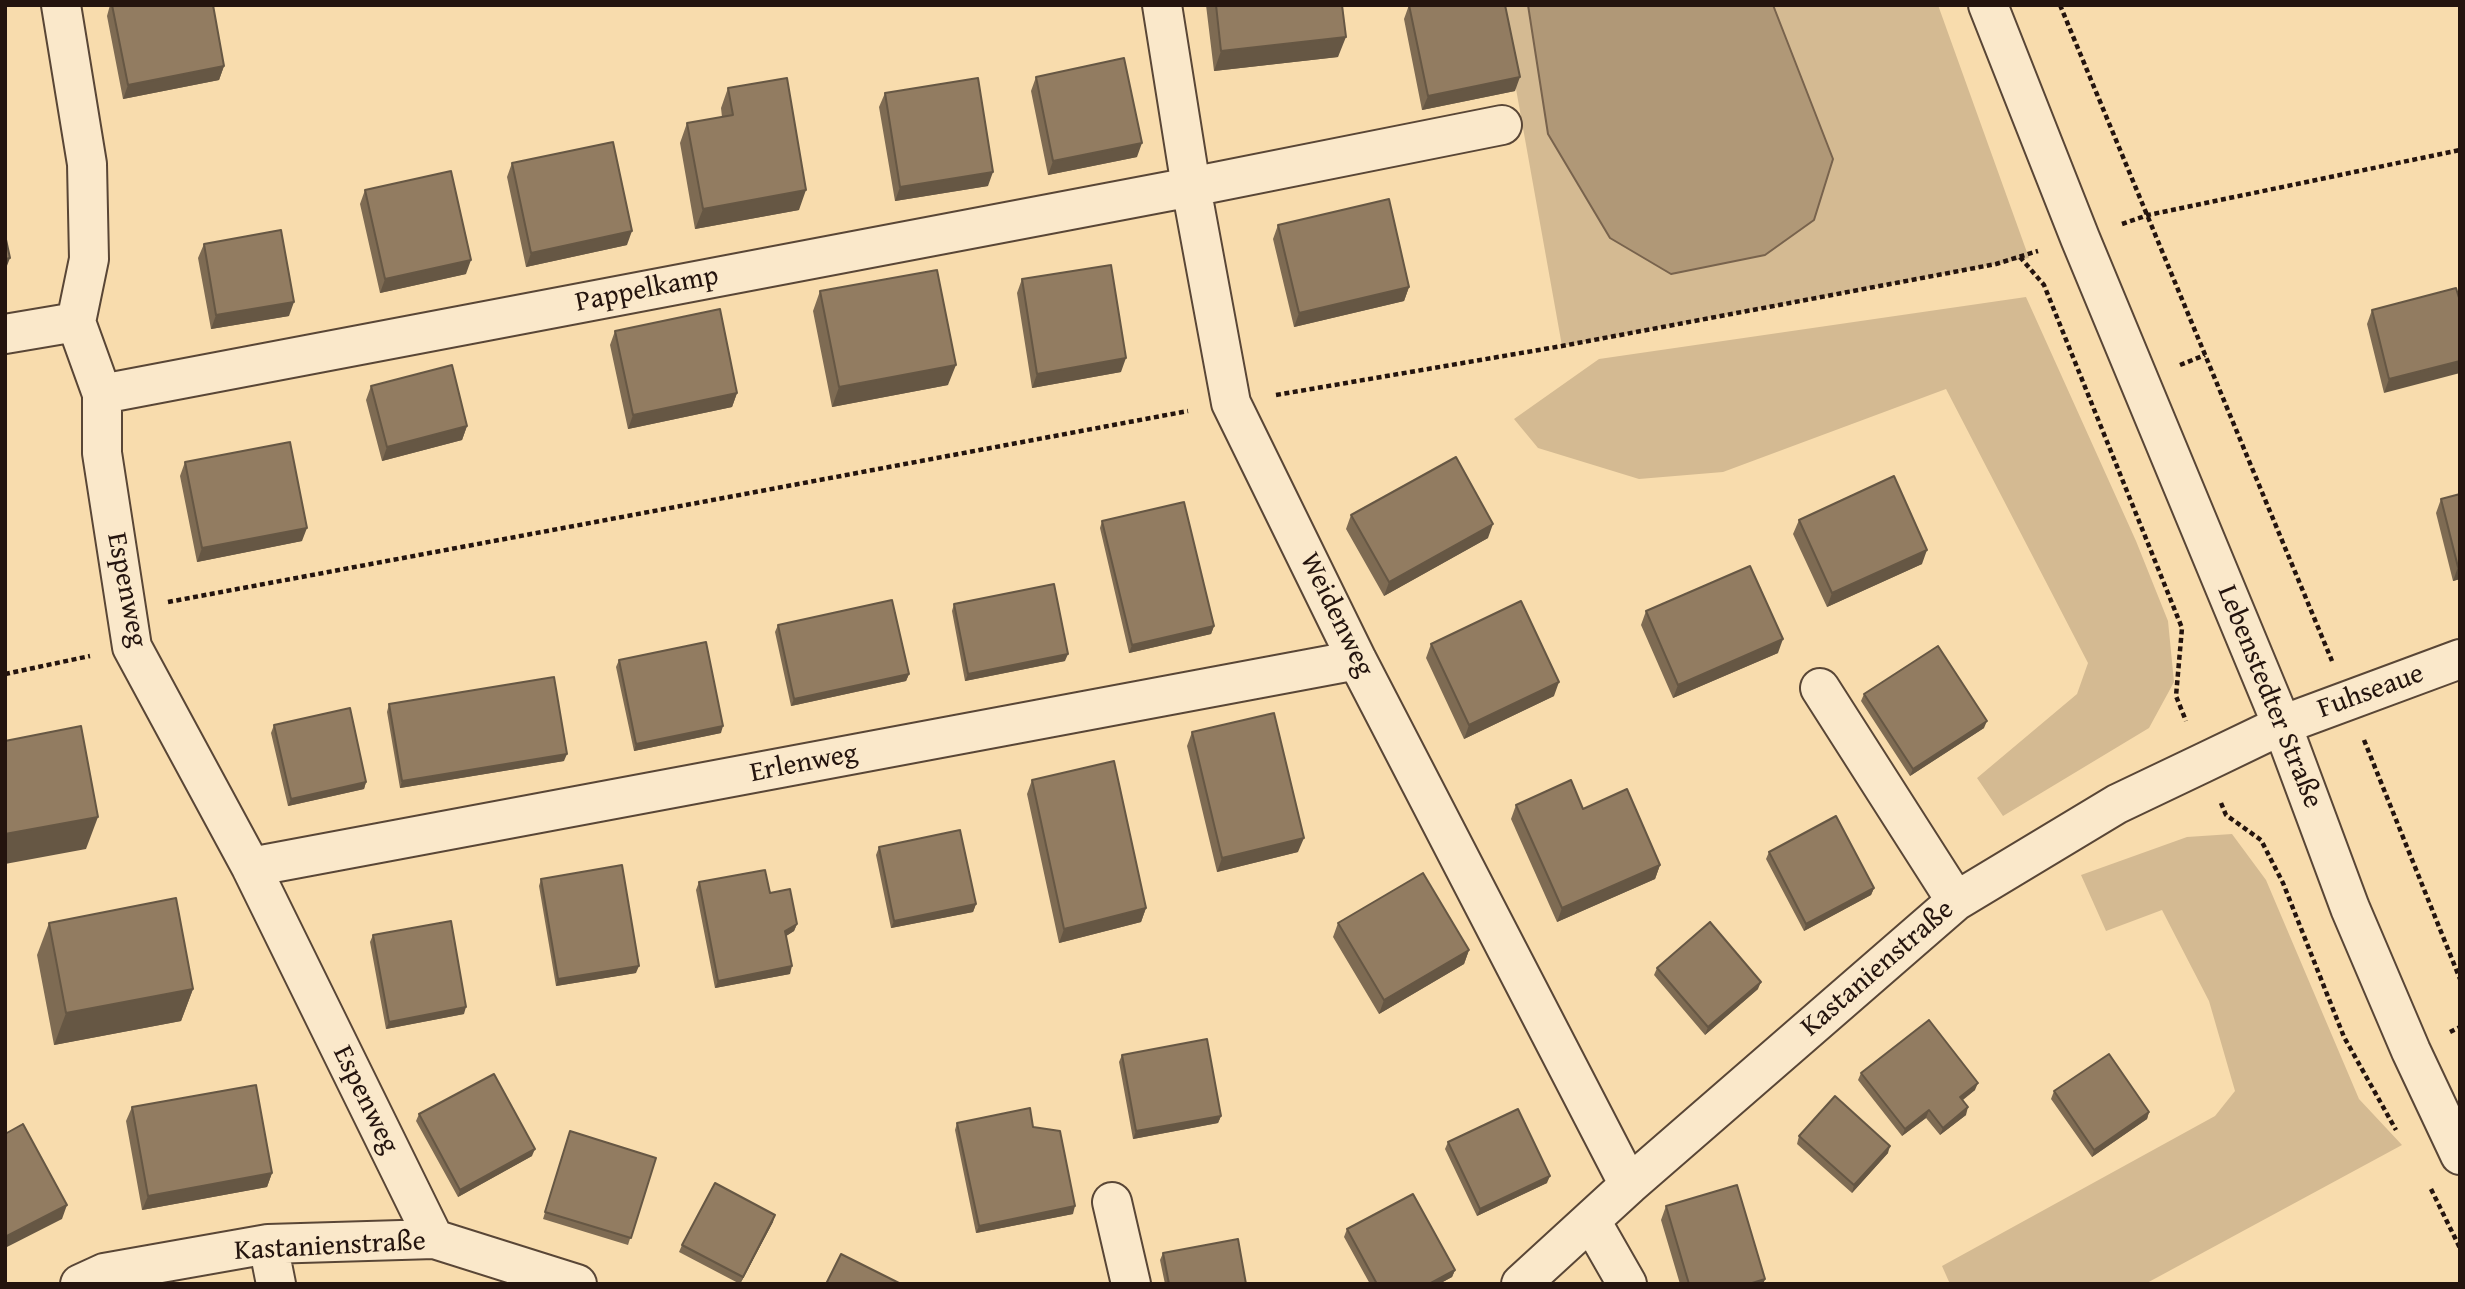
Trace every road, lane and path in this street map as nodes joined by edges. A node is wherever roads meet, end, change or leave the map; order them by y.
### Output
1 (61, 5) edge
2 (1163, 5) edge
3 (1988, 5) edge
4 (2060, 5) edge
5 (1502, 125) dead end
6 (2460, 149) edge
7 (1191, 187) junction
8 (2148, 215) junction
9 (2080, 238) junction
10 (2020, 257) junction
11 (76, 322) junction
12 (5, 334) edge
13 (2205, 355) dead end
14 (102, 394) junction
15 (1231, 403) junction
16 (126, 610) junction
17 (132, 647) junction
18 (2460, 659) edge
19 (1357, 660) junction
20 (5, 674) edge
21 (1820, 688) dead end
22 (2282, 725) junction
23 (2203, 763) junction
24 (251, 867) junction
25 (1956, 901) junction
26 (2401, 1139) dead end
27 (2460, 1155) edge
28 (2429, 1184) dead end
29 (1629, 1185) junction
30 (1112, 1202) dead end
31 (1591, 1221) junction
32 (434, 1239) junction
33 (268, 1244) junction
34 (2460, 1248) edge
35 (80, 1284) edge
36 (275, 1284) edge
37 (578, 1284) edge
38 (1131, 1284) edge
39 (1521, 1284) edge
40 (1628, 1284) edge

1 - 11 street
2 - 7 street, Weidenweg
3 - 9 street, Lebenstedter Straße
4 - 8 path
5 - 7 street, Pappelkamp
6 - 8 path
7 - 14 street, Pappelkamp
7 - 15 street, Weidenweg
8 - 9 path
8 - 13 path
9 - 10 path
9 - 22 street, Lebenstedter Straße
10 - 15 path
10 - 23 path
11 - 12 street
11 - 14 street, Espenweg
14 - 16 street, Espenweg
15 - 16 path
15 - 19 street, Weidenweg
16 - 17 street, Espenweg
17 - 20 path
17 - 24 street, Espenweg
18 - 22 street, Fuhseaue
19 - 24 street, Erlenweg
19 - 29 street, Weidenweg
21 - 25 street
22 - 23 street, Kastanienstraße
22 - 27 street, Lebenstedter Straße
23 - 25 street, Kastanienstraße
23 - 26 path
24 - 32 street, Espenweg
25 - 29 street, Kastanienstraße
28 - 34 path
29 - 31 street, Kastanienstraße
30 - 38 street
31 - 39 street, Kastanienstraße
31 - 40 street
32 - 33 street, Kastanienstraße
32 - 37 street, Kastanienstraße
33 - 35 street, Kastanienstraße
33 - 36 street

